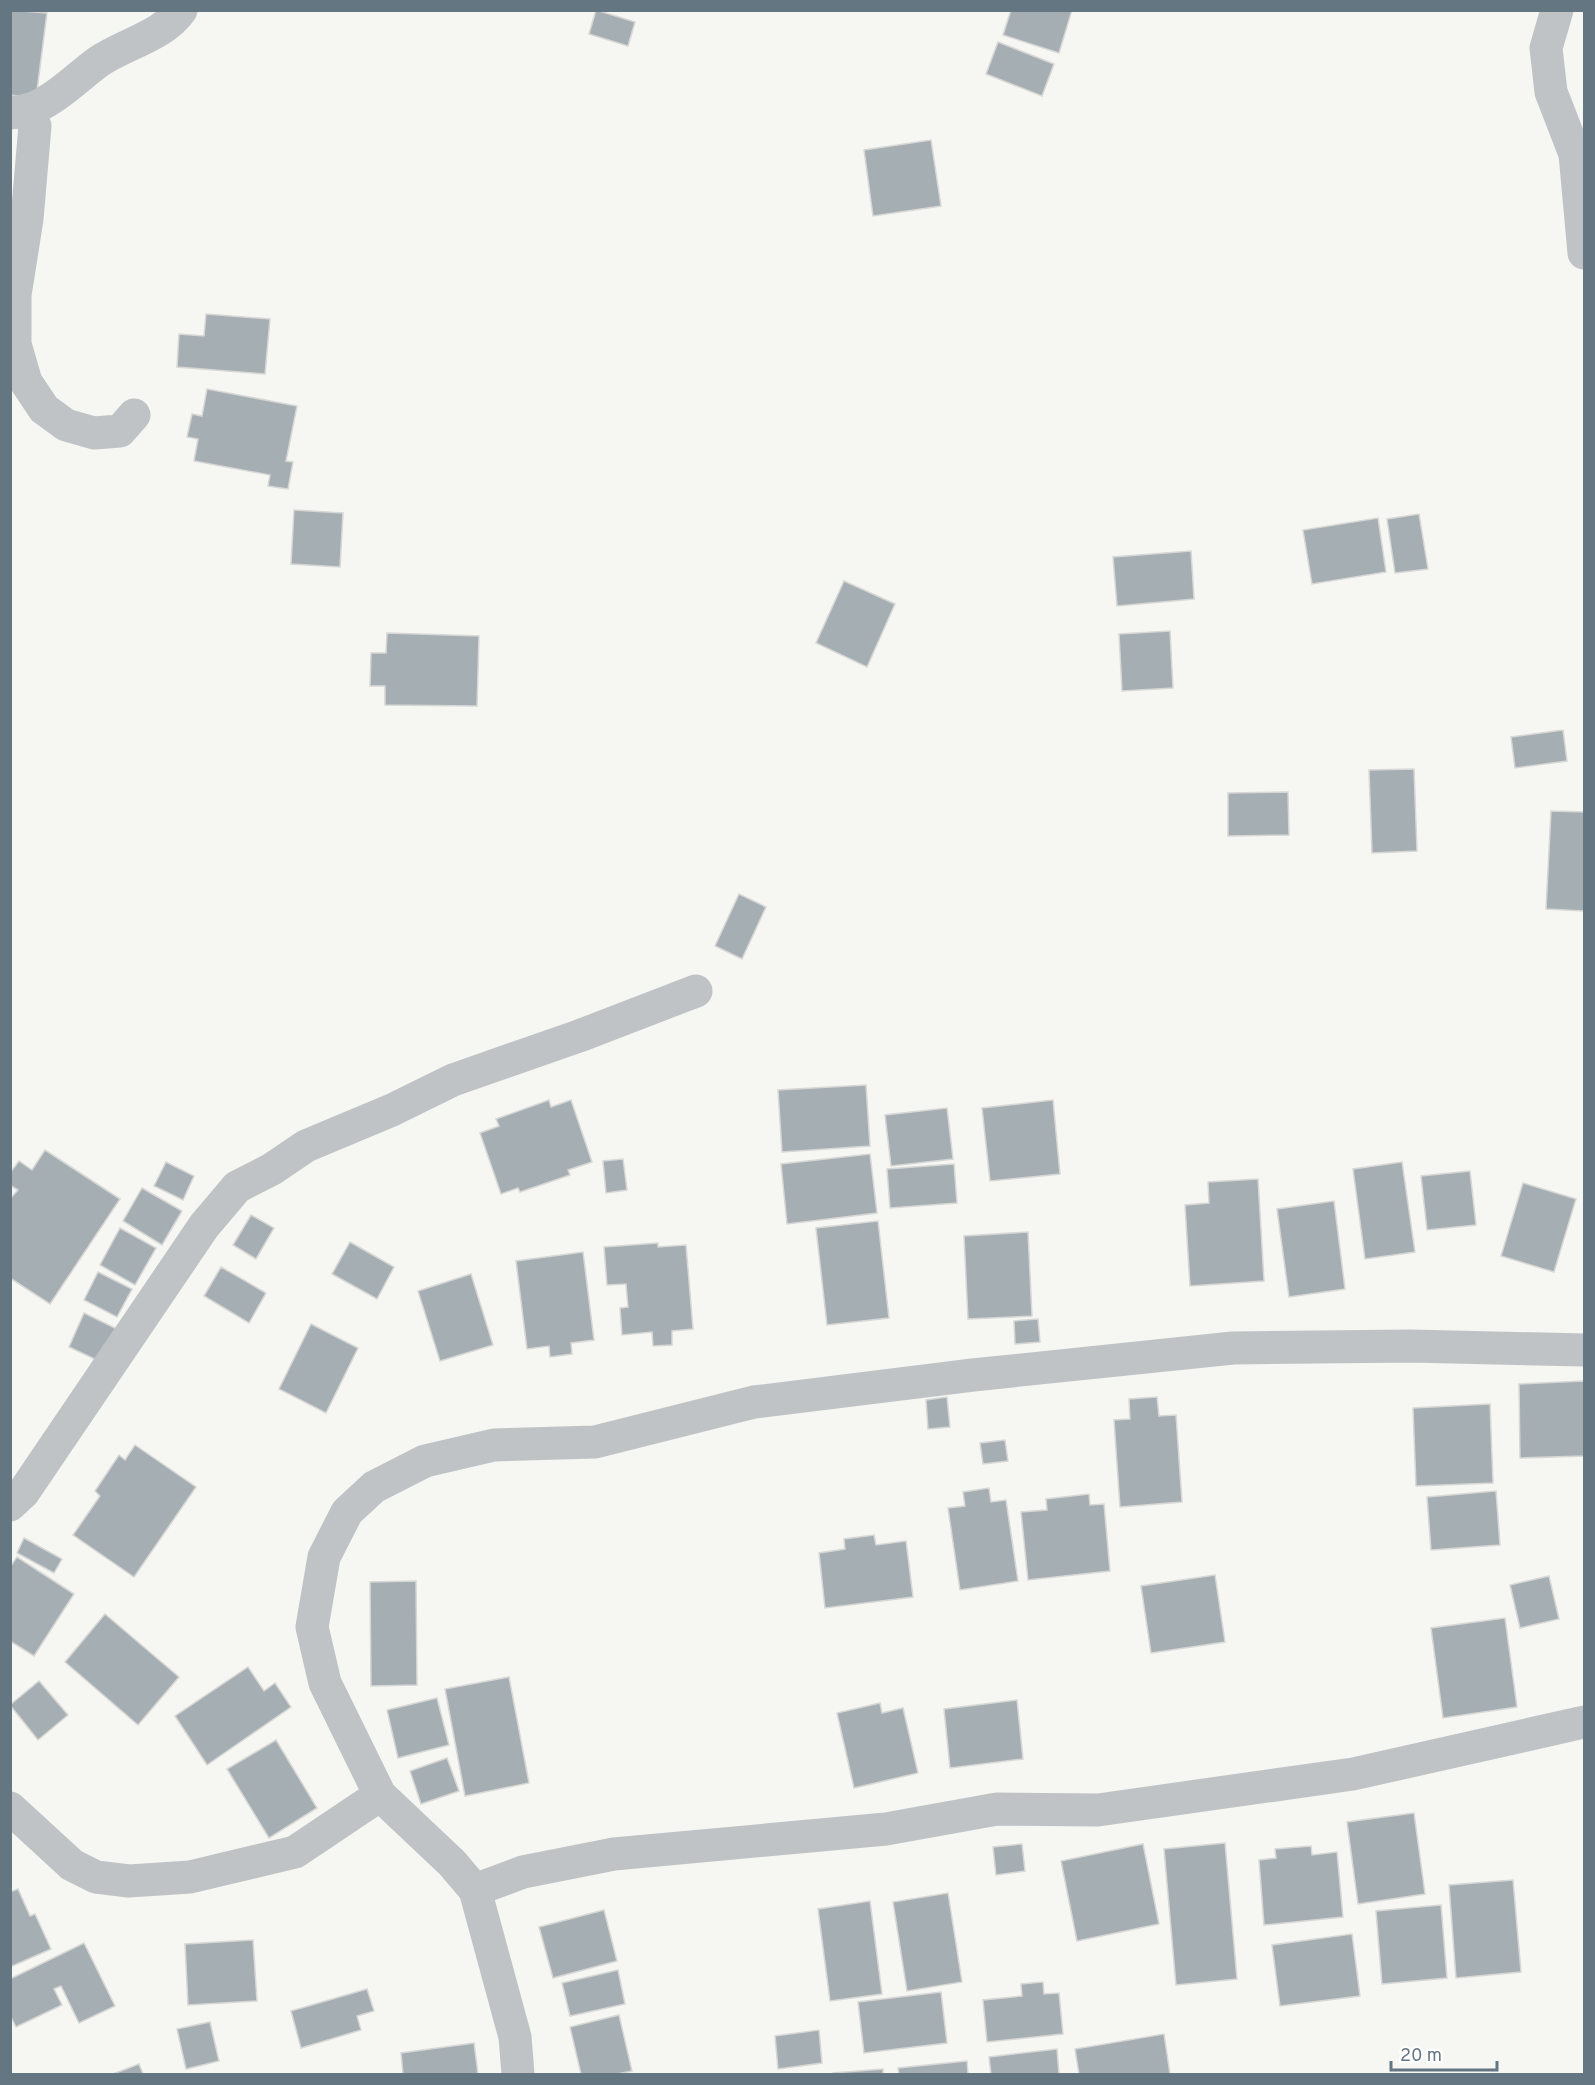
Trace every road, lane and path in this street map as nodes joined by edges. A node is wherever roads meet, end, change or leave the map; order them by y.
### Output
1 (181, 10) edge
2 (1557, 10) edge
3 (18, 112) edge
4 (1584, 253) edge
5 (134, 415) dead end
6 (696, 991) dead end
7 (1584, 1350) edge
8 (10, 1505) edge
9 (1584, 1722) edge
10 (380, 1796) junction
11 (10, 1808) edge
12 (475, 1890) junction
13 (518, 2074) edge

1 - 3 street
2 - 4 street
3 - 5 street
6 - 8 street
7 - 10 street
9 - 12 street
10 - 11 street
10 - 12 street
12 - 13 street

